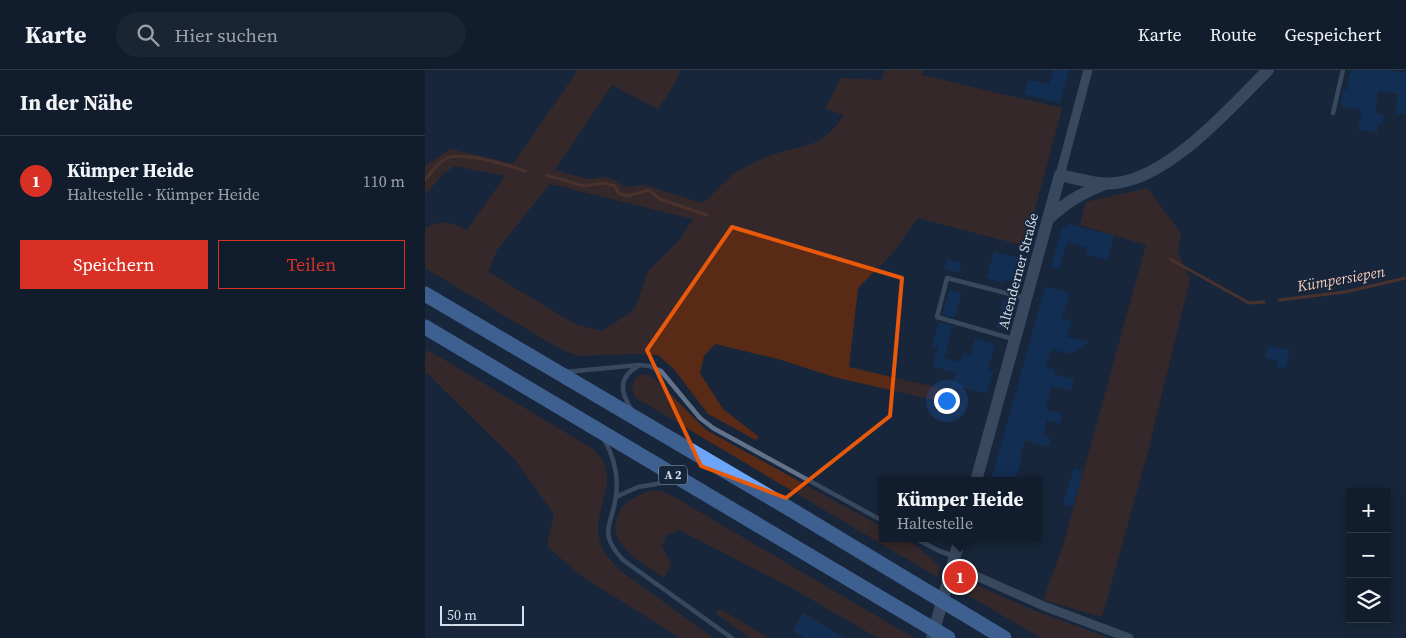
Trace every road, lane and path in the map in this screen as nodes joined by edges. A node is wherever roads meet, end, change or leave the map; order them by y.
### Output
1 (1088, 70) edge
2 (1268, 70) edge
3 (1343, 70) edge
4 (1255, 76) edge
5 (1333, 113) dead end
6 (1060, 175) junction
7 (1107, 184) junction
8 (1048, 219) junction
9 (430, 297) edge
10 (1026, 298) junction
11 (431, 331) edge
12 (1015, 339) junction
13 (639, 365) junction
14 (559, 372) junction
15 (637, 420) junction
16 (599, 432) junction
17 (977, 477) edge
18 (683, 481) junction
19 (616, 497) junction
20 (879, 519) edge
21 (922, 542) edge
22 (959, 542) edge
23 (953, 562) junction
24 (732, 638) edge
25 (933, 638) edge
26 (948, 638) edge
27 (1003, 638) edge
28 (1129, 638) edge

1 - 6 street, Altenderner Straße
2 - 4 main road
3 - 5 lane
4 - 7 main road
6 - 7 main road
6 - 8 main road, Altenderner Straße
7 - 8 main road
8 - 10 main road, Altenderner Straße
9 - 14 highway, A 2
10 - 12 main road, Altenderner Straße
10 - 12 lane
11 - 16 highway, A 2
12 - 17 main road, Altenderner Straße
13 - 14 lane
13 - 15 lane
13 - 20 lane
14 - 15 highway, A 2
15 - 27 highway, A 2
16 - 18 highway, A 2
16 - 19 lane
18 - 19 lane
18 - 26 highway, A 2
19 - 24 lane
21 - 23 lane
22 - 23 main road
23 - 25 main road
23 - 28 street

